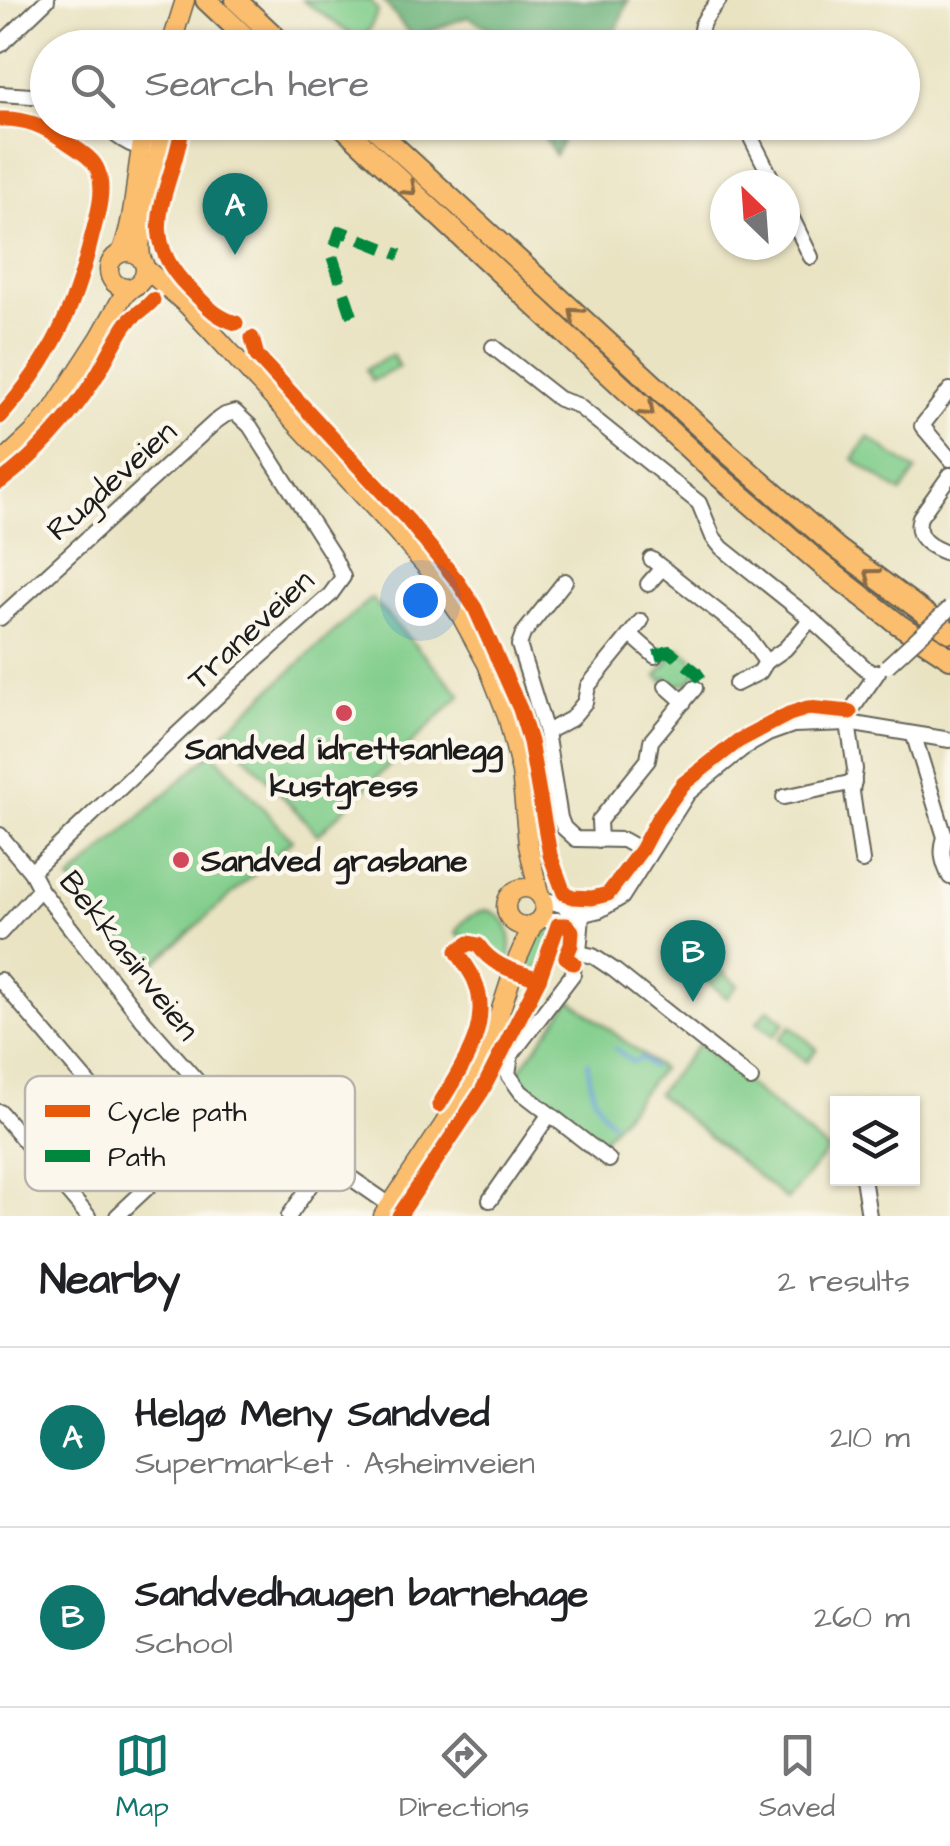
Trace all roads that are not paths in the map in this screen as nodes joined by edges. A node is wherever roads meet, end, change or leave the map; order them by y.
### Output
1 (46, 0) edge
2 (189, 0) edge
3 (206, 0) edge
4 (719, 0) edge
5 (231, 9) edge
6 (177, 30) edge
7 (185, 30) edge
8 (245, 30) edge
9 (261, 30) edge
10 (700, 30) edge
11 (0, 45) edge
12 (0, 94) edge
13 (30, 96) edge
14 (148, 140) edge
15 (148, 140) edge
16 (357, 140) edge
17 (388, 140) edge
18 (752, 140) edge
19 (767, 170) edge
20 (800, 233) edge
21 (121, 253) junction
22 (812, 257) dead end
23 (139, 275) junction
24 (112, 280) junction
25 (494, 347) dead end
26 (89, 350) junction
27 (950, 390) edge
28 (215, 422) joint
29 (950, 460) edge
30 (0, 464) edge
31 (950, 475) edge
32 (950, 554) edge
33 (565, 581) dead end
34 (648, 584) dead end
35 (950, 608) edge
36 (0, 618) edge
37 (811, 619) junction
38 (642, 620) dead end
39 (950, 632) edge
40 (631, 635) junction
41 (655, 656) dead end
42 (950, 658) edge
43 (766, 662) junction
44 (874, 676) junction
45 (736, 684) dead end
46 (666, 686) dead end
47 (695, 688) dead end
48 (684, 702) junction
49 (848, 723) junction
50 (546, 732) junction
51 (914, 736) junction
52 (950, 740) edge
53 (854, 782) junction
54 (784, 798) dead end
55 (0, 835) edge
56 (600, 840) junction
57 (528, 845) junction
58 (648, 854) junction
59 (862, 861) dead end
60 (31, 872) junction
61 (950, 877) edge
62 (40, 890) junction
63 (517, 890) junction
64 (541, 896) junction
65 (582, 915) junction
66 (529, 922) junction
67 (0, 933) edge
68 (578, 953) junction
69 (0, 980) edge
70 (82, 1076) edge
71 (192, 1076) edge
72 (752, 1079) dead end
73 (0, 1112) edge
74 (549, 1114) junction
75 (25, 1142) edge
76 (609, 1160) dead end
77 (355, 1184) edge
78 (864, 1186) edge
79 (67, 1191) edge
80 (144, 1191) edge
81 (306, 1191) edge
82 (490, 1200) dead end
83 (387, 1211) edge
84 (88, 1216) edge
85 (117, 1216) edge
86 (289, 1216) edge
87 (869, 1216) edge

1 - 11 street
2 - 6 main road
2 - 7 main road
3 - 5 highway
4 - 10 street
5 - 8 highway
5 - 9 highway
12 - 13 street
14 - 21 main road
15 - 23 main road
16 -> 42 highway
39 -> 17 highway
18 - 19 street
20 - 22 street
21 - 23 main road
21 - 24 main road
23 - 24 main road
23 - 26 main road
23 - 57 main road
24 - 26 main road
25 - 37 street
26 - 30 main road
27 - 29 street
28 - 36 street, Rugdeveien
28 - 60 street, Traneveien
31 - 32 street
33 - 50 street
34 - 43 street
35 - 44 street, bridge
37 - 43 street
37 - 44 street
38 - 40 street
40 - 41 street
40 - 50 street
43 - 45 street
44 - 49 street
46 - 48 street
47 - 48 street
48 - 56 street
49 - 51 street
49 - 53 street
49 - 58 street
50 - 56 street
51 - 52 street
51 - 61 street
53 - 54 street
53 - 59 street
55 - 60 street, Bekkasinveien
56 - 58 street
57 - 63 main road
57 - 64 main road
58 - 65 street
60 - 62 street, Bekkasinveien
62 - 67 street
62 - 71 street, Bekkasinveien
63 - 64 main road
63 - 66 main road
64 - 65 street
64 - 66 main road
65 - 66 street
65 - 68 street
66 - 83 main road
68 - 72 street
68 - 74 street
69 - 70 street
73 - 75 street
74 - 76 street
74 - 82 street
77 - 83 street
78 - 87 street
79 - 84 street
80 - 85 street
81 - 86 street

